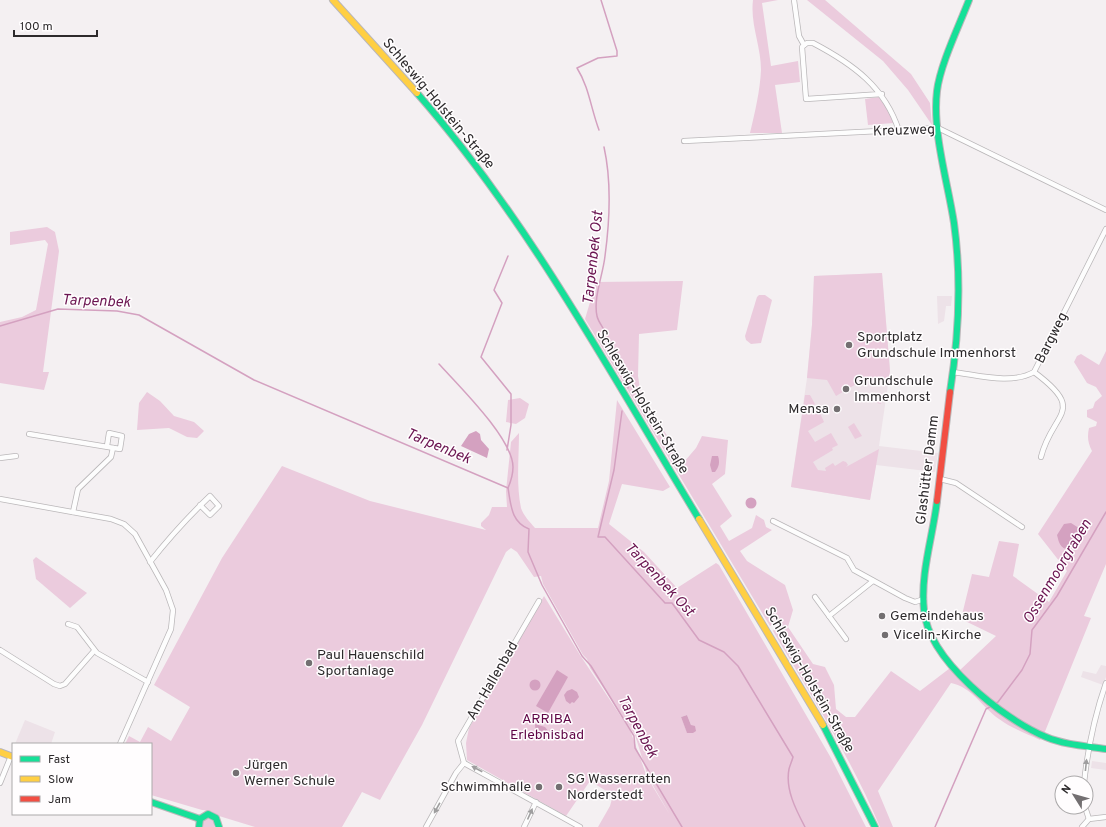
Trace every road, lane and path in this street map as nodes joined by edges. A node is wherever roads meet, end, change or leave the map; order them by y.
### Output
1 (333, 0) edge
2 (794, 0) edge
3 (969, 0) edge
4 (804, 45) junction
5 (882, 94) junction
6 (938, 128) junction
7 (899, 131) junction
8 (684, 141) dead end
9 (1106, 210) edge
10 (1106, 229) edge
11 (953, 372) junction
12 (1034, 372) junction
13 (29, 434) dead end
14 (107, 446) junction
15 (114, 448) junction
16 (16, 456) dead end
17 (1041, 457) dead end
18 (0, 458) edge
19 (940, 479) junction
20 (0, 499) edge
21 (200, 505) dead end
22 (73, 512) junction
23 (773, 521) dead end
24 (1022, 527) dead end
25 (150, 562) junction
26 (873, 581) junction
27 (815, 597) dead end
28 (924, 599) junction
29 (539, 601) dead end
30 (829, 616) junction
31 (68, 624) dead end
32 (846, 638) dead end
33 (0, 650) edge
34 (94, 651) junction
35 (148, 682) junction
36 (1106, 683) edge
37 (120, 743) edge
38 (1088, 746) junction
39 (1106, 749) edge
40 (0, 752) edge
41 (12, 757) edge
42 (464, 763) junction
43 (1085, 775) edge
44 (0, 783) edge
45 (152, 802) edge
46 (536, 802) junction
47 (1088, 815) edge
48 (1106, 817) edge
49 (200, 819) junction
50 (1089, 819) junction
51 (199, 827) edge
52 (220, 827) edge
53 (426, 827) edge
54 (524, 827) edge
55 (580, 827) edge
56 (875, 827) edge
57 (1082, 827) edge

1 - 56 main road, Schleswig-Holstein-Straße
2 - 4 street
3 - 6 main road, Glashütter Damm
4 - 5 street
4 - 5 street
5 - 7 street
6 - 7 street, Kreuzweg
6 - 9 street, Kreuzweg
6 - 11 main road, Glashütter Damm
7 - 8 street, Kreuzweg
10 - 12 street, Bargweg
11 - 12 street, Bargweg
11 - 19 main road, Glashütter Damm
12 - 17 street
13 - 14 street
14 - 15 street
14 - 15 street
15 - 22 street
16 - 18 street
19 - 24 street
19 - 28 main road, Glashütter Damm
20 - 22 street
21 - 25 street
22 - 25 street
23 - 26 street
25 - 35 street
26 - 28 street
26 - 30 street
27 - 30 street
28 - 38 main road, Glashütter Damm
29 - 42 street, Am Hallenbad
30 - 32 street
31 - 34 street
33 - 34 street
34 - 35 street
35 - 37 street
36 - 38 street
38 - 39 main road, Glashütter Damm
43 -> 38 street
40 - 41 main road
41 - 44 street
46 -> 42 street
42 -> 53 street
45 - 49 main road
54 -> 46 street
46 - 55 street
47 - 50 street
48 - 50 street
49 - 51 main road
49 - 52 main road
50 - 57 street

